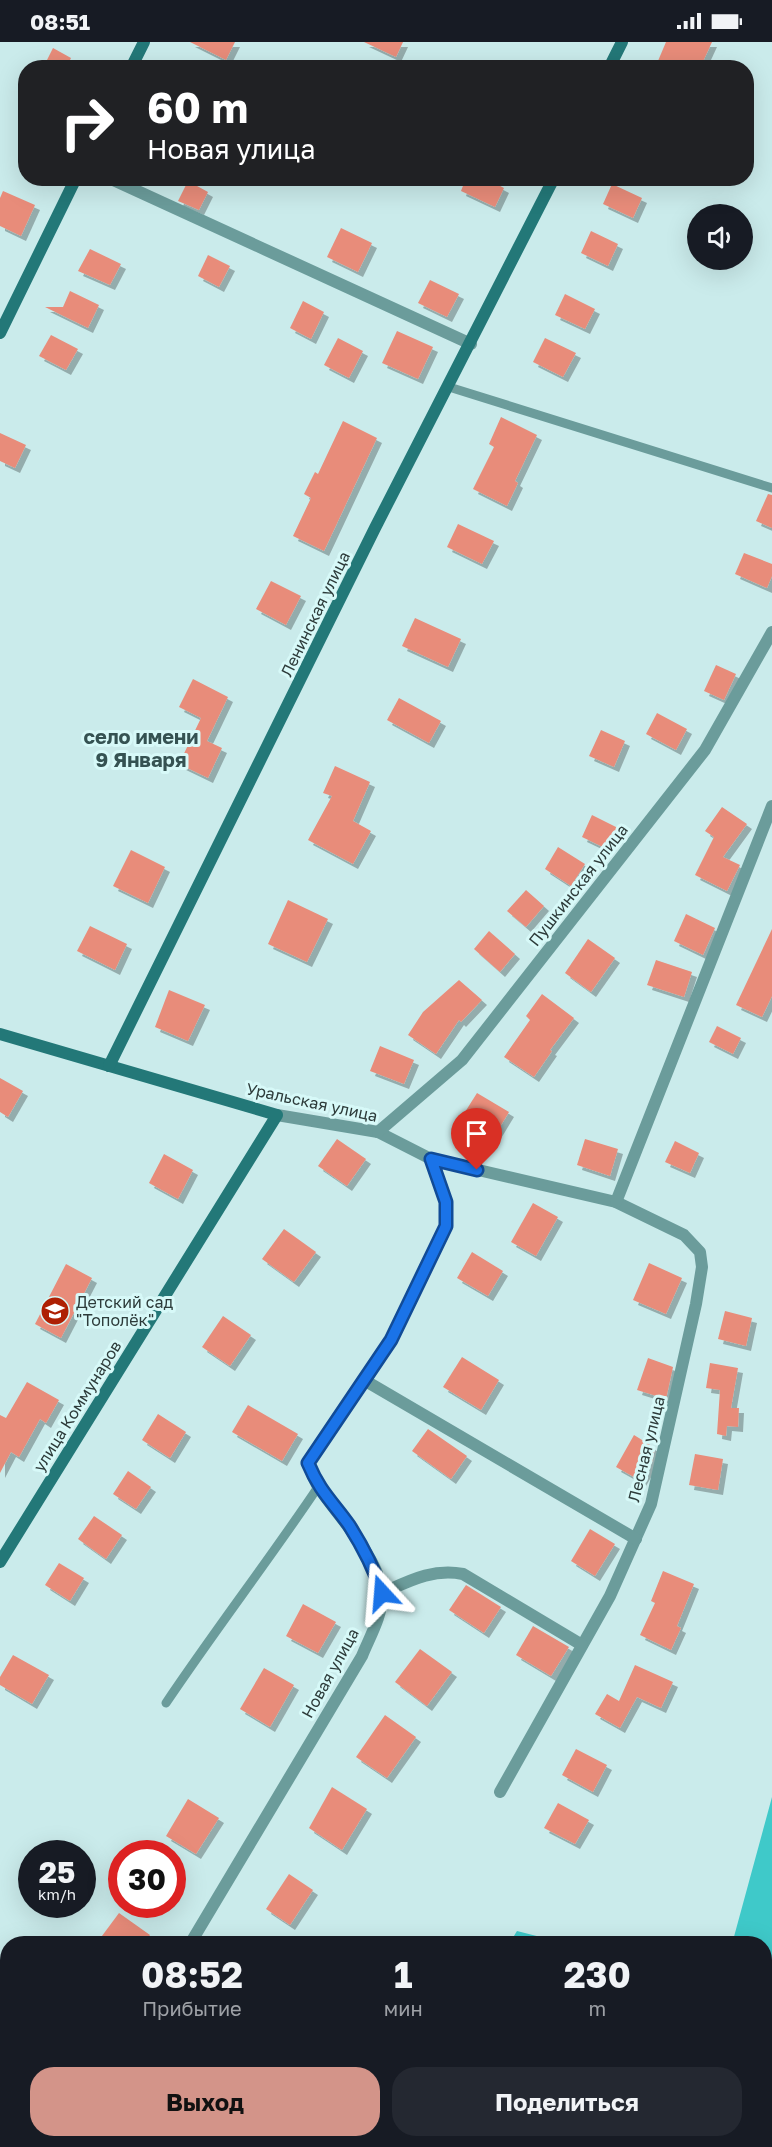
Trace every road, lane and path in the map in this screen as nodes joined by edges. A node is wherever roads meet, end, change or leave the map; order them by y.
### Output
1 (144, 42) edge
2 (622, 42) edge
3 (135, 60) edge
4 (613, 60) edge
5 (72, 186) edge
6 (126, 186) edge
7 (550, 186) edge
8 (0, 333) edge
9 (471, 344) junction
10 (449, 387) junction
11 (772, 488) edge
12 (772, 632) edge
13 (769, 646) edge
14 (772, 806) edge
15 (0, 1034) edge
16 (109, 1066) junction
17 (277, 1115) junction
18 (378, 1132) junction
19 (431, 1159) junction
20 (616, 1202) junction
21 (364, 1380) junction
22 (318, 1487) junction
23 (636, 1539) junction
24 (0, 1562) edge
25 (382, 1593) junction
26 (582, 1645) junction
27 (166, 1703) dead end
28 (500, 1792) dead end
29 (195, 1936) edge

1 - 3 street
2 - 4 street
5 - 8 street
6 - 9 street
7 - 9 street, Ленинская улица
9 - 10 street, Ленинская улица
10 - 11 lane
10 - 16 street, Ленинская улица
12 - 13 street, Пушкинская улица
13 - 18 street, Пушкинская улица
14 - 20 street
15 - 16 street, Уральская улица
16 - 17 street, Уральская улица
17 - 18 street, Уральская улица
17 - 24 street, улица Коммунаров
18 - 19 street, Уральская улица
19 - 20 street, Уральская улица
19 - 21 street, Новая улица
20 - 23 street, Лесная улица
21 - 22 street, Новая улица
21 - 23 street
22 - 25 street, Новая улица
22 - 27 lane
23 - 26 street, Лесная улица
25 - 26 street
25 - 29 street, Новая улица
26 - 28 street, Лесная улица

